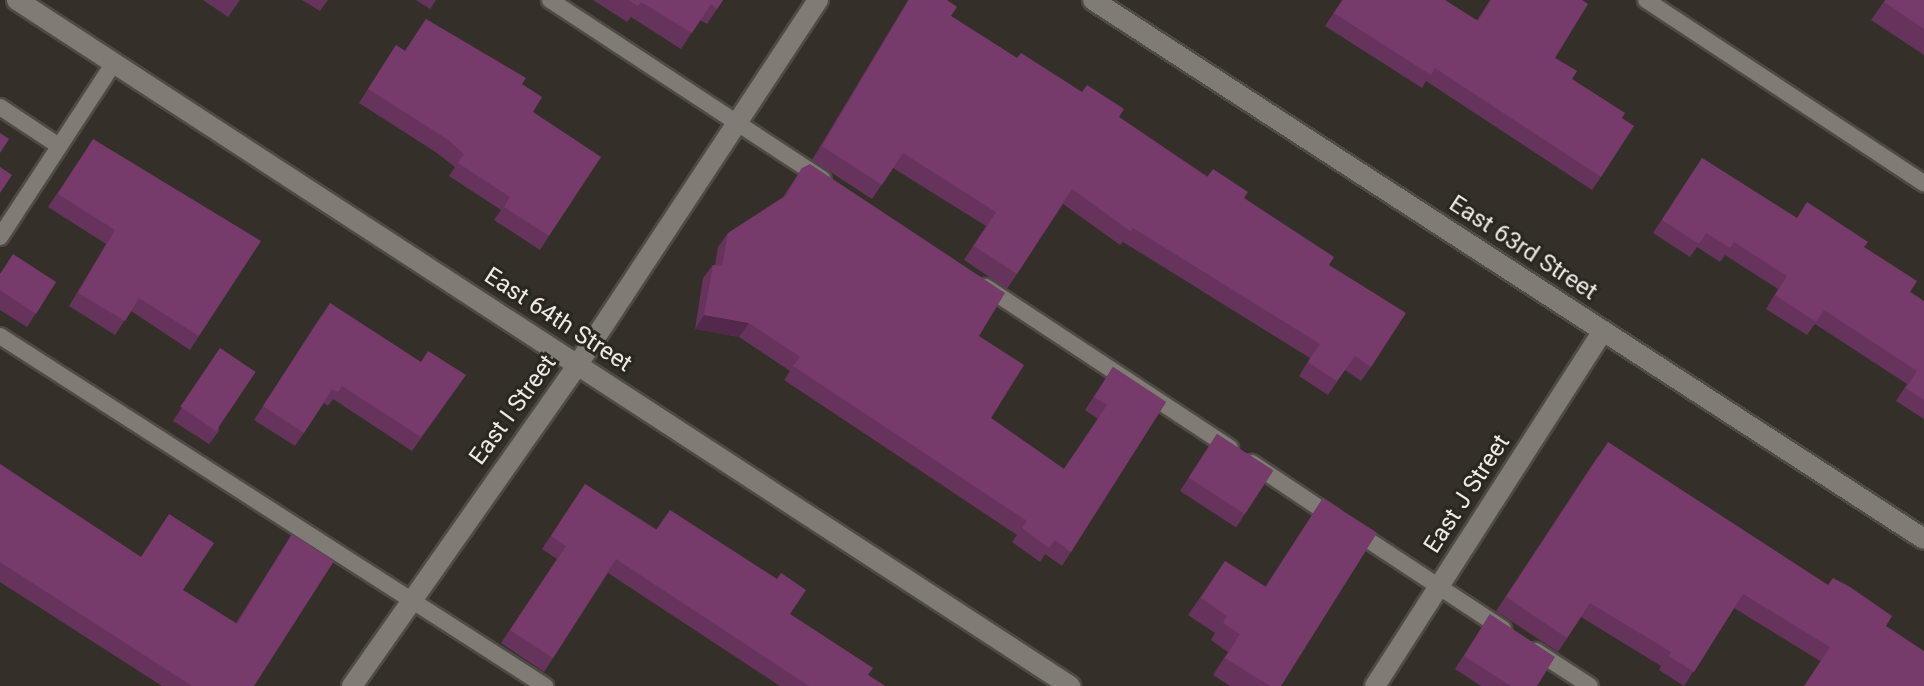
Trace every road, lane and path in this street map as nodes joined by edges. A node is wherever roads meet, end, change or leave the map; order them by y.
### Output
1 (17, 0) edge
2 (550, 0) edge
3 (818, 0) edge
4 (1093, 0) edge
5 (1646, 0) edge
6 (114, 63) junction
7 (0, 107) edge
8 (737, 122) junction
9 (59, 146) junction
10 (1924, 183) edge
11 (843, 192) edge
12 (0, 237) edge
13 (975, 280) edge
14 (1603, 331) junction
15 (0, 336) edge
16 (578, 364) junction
17 (1924, 539) edge
18 (1439, 586) junction
19 (408, 599) junction
20 (352, 686) edge
21 (545, 686) edge
22 (1070, 686) edge
23 (1375, 686) edge
24 (1590, 686) edge

1 - 6 street, East 64th Street
2 - 8 lane
3 - 8 street, East I Street
4 - 14 street, East 63rd Street
5 - 10 lane
6 - 9 lane
6 - 16 street, East 64th Street
7 - 9 lane
8 - 11 lane
8 - 16 street, East I Street
9 - 12 lane
13 - 18 lane
14 - 17 street, East 63rd Street
14 - 18 street, East J Street
15 - 19 lane
16 - 19 street, East I Street
16 - 22 street, East 64th Street
18 - 23 street, East J Street
18 - 24 lane
19 - 20 street, East I Street
19 - 21 lane

